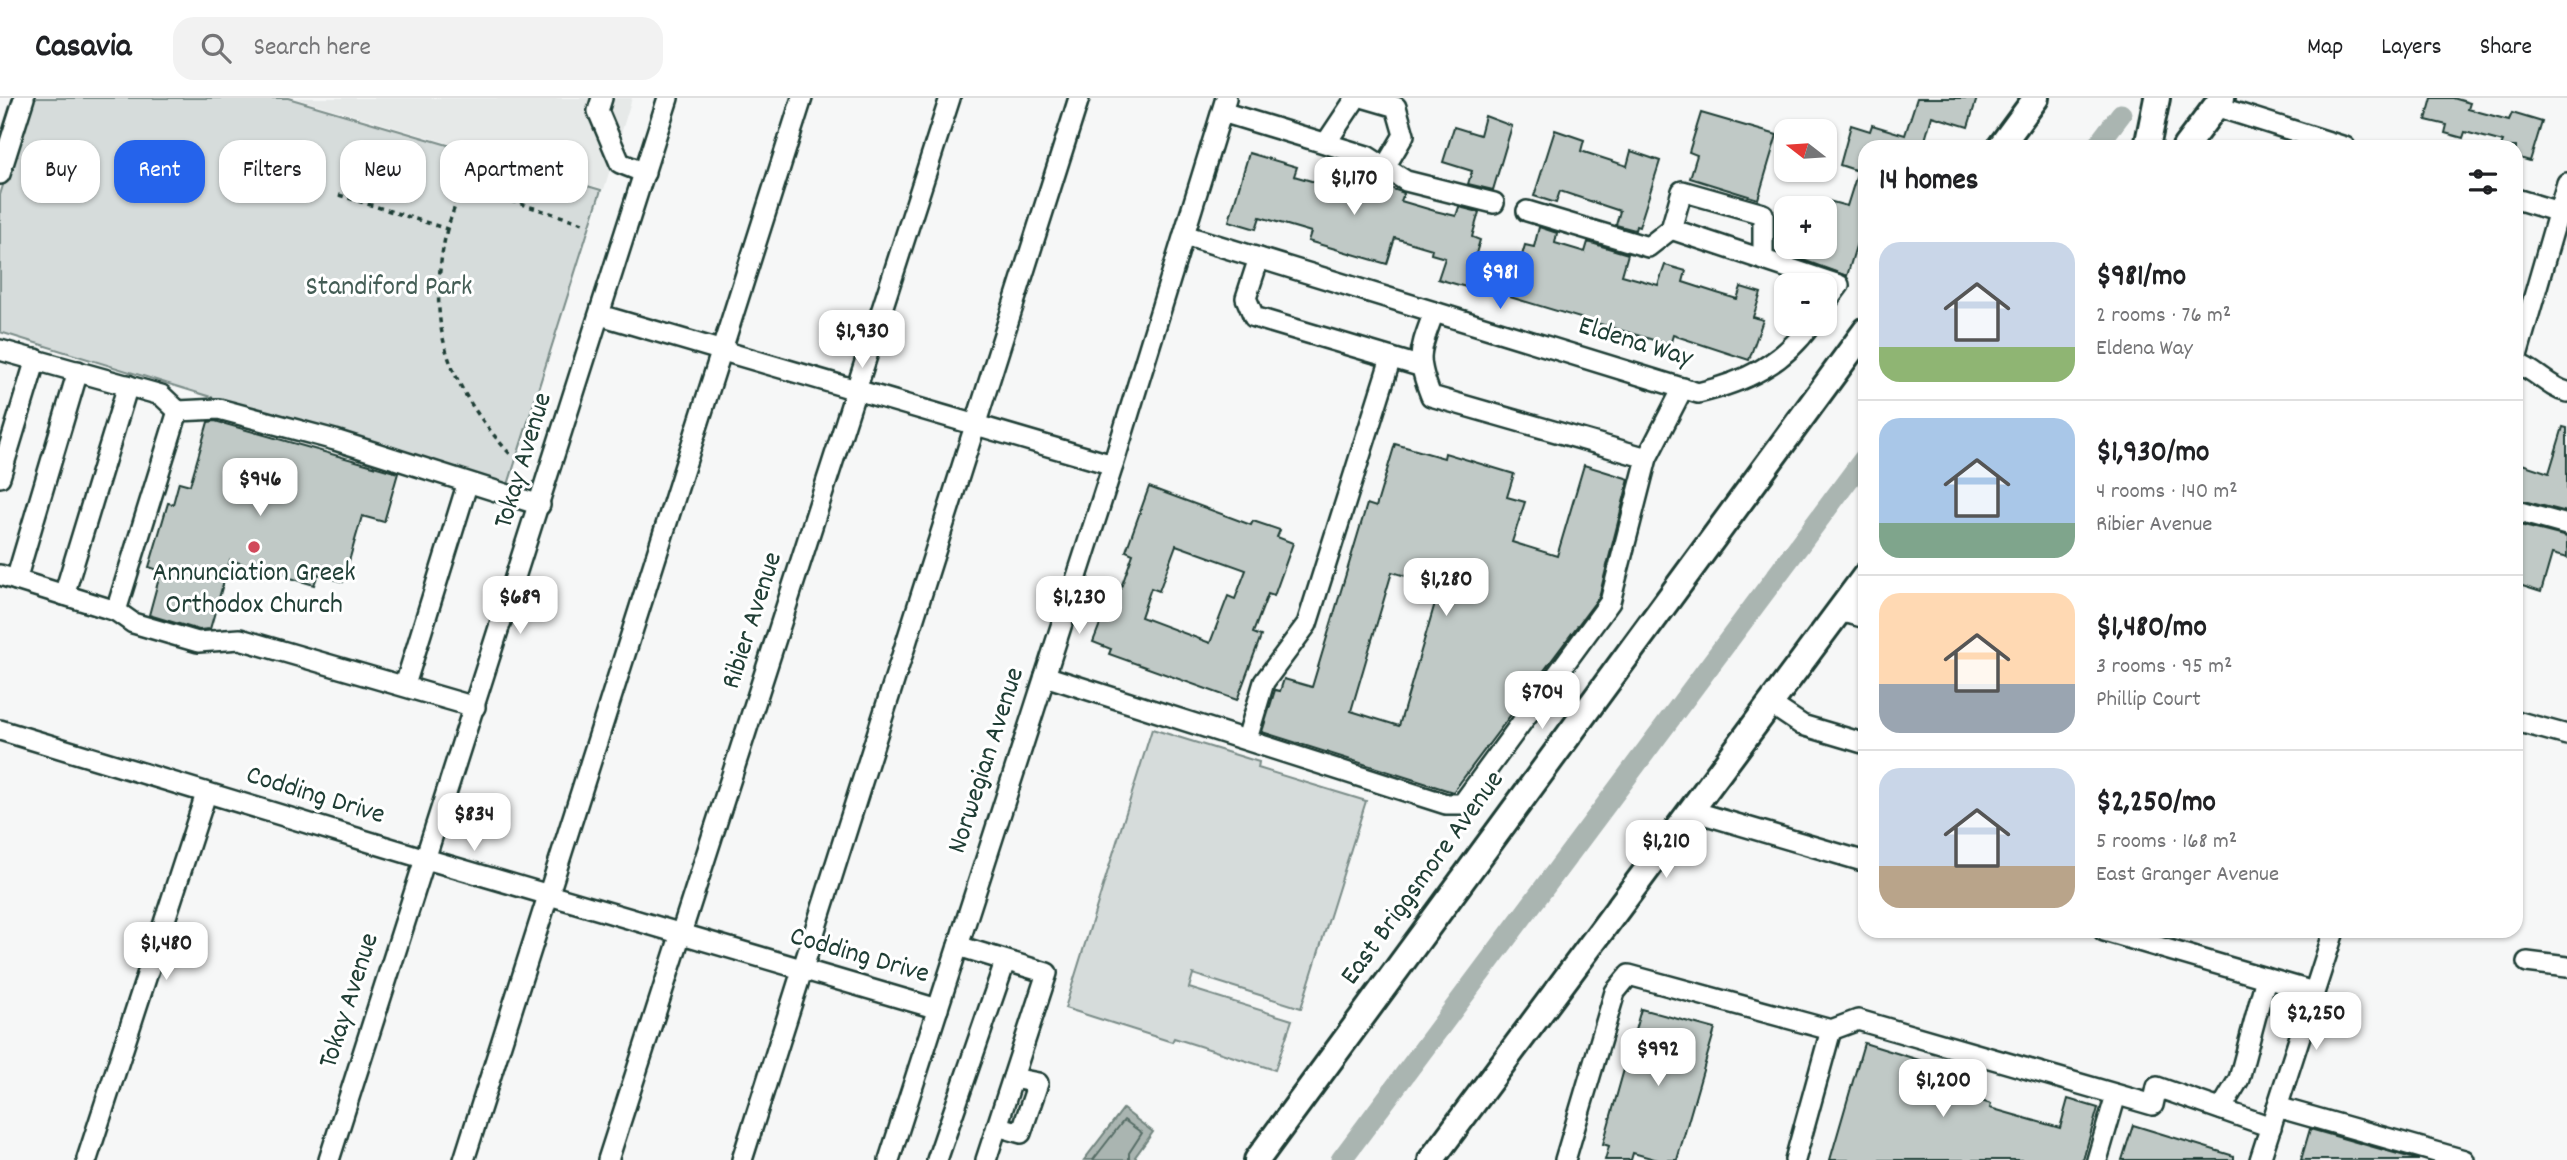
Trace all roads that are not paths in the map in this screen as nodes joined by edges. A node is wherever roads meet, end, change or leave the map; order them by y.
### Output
1 (24, 98) edge
2 (602, 98) edge
3 (668, 98) edge
4 (802, 98) edge
5 (950, 98) edge
6 (1079, 98) edge
7 (1356, 98) edge
8 (1365, 98) edge
9 (2036, 98) edge
10 (2157, 98) edge
11 (2218, 102) edge
12 (1224, 105) edge
13 (9, 116) edge
14 (2005, 140) edge
15 (2148, 140) edge
16 (2190, 140) edge
17 (2325, 140) edge
18 (1326, 144) junction
19 (1385, 167) junction
20 (645, 173) junction
21 (0, 174) edge
22 (2567, 183) edge
23 (2523, 202) edge
24 (1494, 203) dead end
25 (1527, 211) dead end
26 (2561, 217) edge
27 (1671, 229) junction
28 (1184, 235) junction
29 (1258, 258) junction
30 (1763, 260) junction
31 (1803, 273) edge
32 (1434, 312) junction
33 (600, 315) junction
34 (2523, 318) edge
35 (1801, 336) edge
36 (1858, 341) edge
37 (0, 350) edge
38 (720, 350) junction
39 (1391, 358) junction
40 (36, 359) junction
41 (2523, 364) edge
42 (1419, 366) junction
43 (78, 371) junction
44 (128, 385) junction
45 (1683, 388) junction
46 (858, 390) junction
47 (2567, 392) edge
48 (178, 411) junction
49 (975, 425) junction
50 (1647, 458) junction
51 (1112, 465) junction
52 (0, 477) edge
53 (467, 485) junction
54 (540, 505) junction
55 (2523, 513) edge
56 (2567, 525) edge
57 (8, 578) edge
58 (1858, 586) edge
59 (64, 595) junction
60 (116, 611) junction
61 (1839, 611) junction
62 (1858, 616) edge
63 (1045, 676) junction
64 (405, 685) junction
65 (1769, 703) junction
66 (475, 707) junction
67 (2523, 723) edge
68 (0, 730) edge
69 (2567, 735) edge
70 (1247, 739) junction
71 (1858, 742) edge
72 (206, 793) junction
73 (1689, 810) junction
74 (426, 859) junction
75 (1858, 860) edge
76 (548, 895) junction
77 (681, 934) junction
78 (2128, 938) edge
79 (2332, 938) edge
80 (958, 946) junction
81 (1005, 962) junction
82 (2527, 962) dead end
83 (2567, 967) edge
84 (803, 970) junction
85 (2266, 978) junction
86 (2314, 992) junction
87 (938, 1009) junction
88 (1831, 1030) junction
89 (2116, 1095) junction
90 (2277, 1107) junction
91 (2221, 1109) junction
92 (2271, 1127) junction
93 (87, 1159) edge
94 (329, 1160) edge
95 (464, 1160) edge
96 (608, 1160) edge
97 (742, 1160) edge
98 (889, 1160) edge
99 (937, 1160) edge
100 (986, 1160) edge
101 (1257, 1160) edge
102 (1431, 1160) edge
103 (1565, 1160) edge
104 (1795, 1160) edge
105 (2097, 1160) edge
106 (2260, 1160) edge
107 (2464, 1160) edge

1 - 13 street
2 - 20 street
3 - 20 street, Tokay Avenue
4 - 38 street
5 - 46 street, Ribier Avenue
6 - 49 street
7 - 18 street
8 - 19 street
9 - 14 main road
10 - 15 main road
11 - 16 main road
11 - 17 street
12 - 18 street
12 - 28 street, Norwegian Avenue
13 - 21 street
18 - 19 street
19 - 24 street
20 - 33 street, Tokay Avenue
22 - 26 street
23 - 26 street
25 - 27 street
26 - 34 street
27 - 30 street
27 - 30 street
28 - 29 street, Eldena Way
28 - 51 street, Norwegian Avenue
29 - 32 street, Eldena Way
29 - 39 street
30 - 31 street
32 - 42 street
32 - 45 street, Eldena Way
33 - 38 street
33 - 54 street, Tokay Avenue
35 - 45 street, Eldena Way
36 - 101 main road, East Briggsmore Avenue
37 - 40 street
38 - 46 street
38 - 76 street
39 - 42 street
39 - 70 street
40 - 43 street
40 - 52 street
41 - 47 street
42 - 50 street
43 - 44 street
43 - 57 street
44 - 48 street
44 - 59 street
45 - 50 street
46 - 49 street
46 - 77 street, Ribier Avenue
48 - 53 street
48 - 60 street
49 - 51 street
49 - 84 street
50 - 70 street
51 - 63 street, Norwegian Avenue
53 - 54 street
53 - 64 street
54 - 66 street, Tokay Avenue
55 - 56 street
57 - 59 street
58 - 61 main road
59 - 60 street
60 - 64 street
61 - 62 street
61 - 65 main road
63 - 70 street
63 - 80 street, Norwegian Avenue
64 - 66 street
65 - 71 street
65 - 73 main road
66 - 74 street, Tokay Avenue
67 - 69 street
68 - 72 street, Codding Drive
72 - 74 street, Codding Drive
72 - 93 street
73 - 75 street
73 - 102 main road
74 - 76 street, Codding Drive
74 - 94 street, Tokay Avenue
76 - 77 street, Codding Drive
76 - 95 street
77 - 84 street, Codding Drive
77 - 96 street, Ribier Avenue
78 - 85 street
79 - 86 street
80 - 81 street
80 - 87 street, Norwegian Avenue
81 - 99 street
81 - 100 street
82 - 83 street
84 - 87 street, Codding Drive
84 - 97 street
85 - 86 street
85 - 91 street
86 - 90 street
87 - 98 street, Norwegian Avenue
88 - 89 street
88 - 103 street
88 - 104 street
89 - 91 street
89 - 105 street
90 - 92 street
90 - 107 street
91 - 92 street
92 - 106 street

